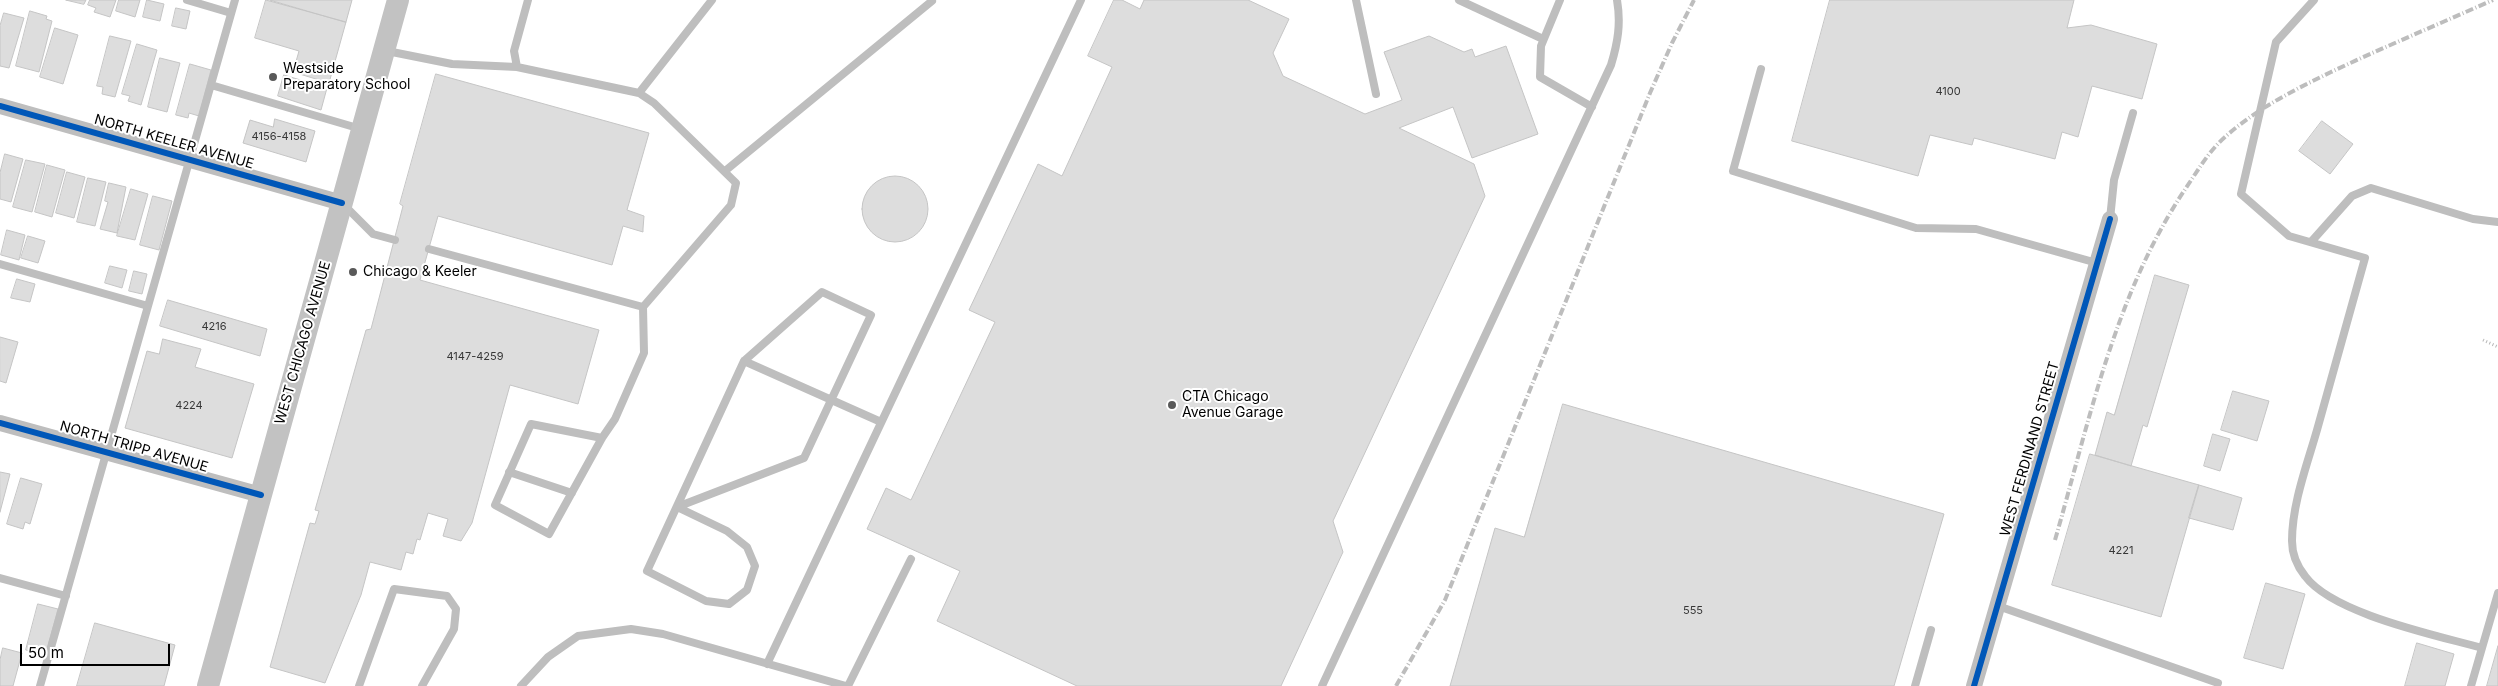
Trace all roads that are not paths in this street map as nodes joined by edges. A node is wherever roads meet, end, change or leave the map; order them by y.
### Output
1 (187, 0) edge
2 (235, 0) edge
3 (398, 0) edge
4 (528, 0) edge
5 (712, 0) edge
6 (1081, 0) edge
7 (1356, 0) edge
8 (1459, 0) edge
9 (1560, 0) edge
10 (1617, 0) edge
11 (2314, 0) edge
12 (932, 1) edge
13 (232, 13) junction
14 (1544, 39) junction
15 (385, 50) junction
16 (516, 67) junction
17 (1761, 68) dead end
18 (211, 85) junction
19 (639, 93) junction
20 (1376, 94) dead end
21 (0, 106) edge
22 (1592, 107) junction
23 (2133, 113) dead end
24 (362, 129) junction
25 (190, 160) junction
26 (725, 171) junction
27 (342, 203) junction
28 (2110, 219) joint
29 (2498, 222) edge
30 (395, 240) dead end
31 (2311, 242) junction
32 (429, 249) dead end
33 (2097, 263) junction
34 (0, 264) edge
35 (148, 306) junction
36 (643, 307) junction
37 (744, 361) junction
38 (831, 400) junction
39 (881, 422) junction
40 (0, 423) edge
41 (602, 438) junction
42 (107, 453) junction
43 (509, 472) junction
44 (572, 493) junction
45 (261, 495) junction
46 (677, 508) junction
47 (911, 559) dead end
48 (0, 578) edge
49 (2498, 593) edge
50 (66, 596) junction
51 (1998, 606) junction
52 (1931, 630) dead end
53 (2482, 648) junction
54 (766, 664) junction
55 (2218, 683) dead end
56 (40, 686) edge
57 (208, 686) edge
58 (359, 686) edge
59 (422, 686) edge
60 (521, 686) edge
61 (847, 686) edge
62 (1322, 686) edge
63 (1915, 686) edge
64 (1974, 686) edge
65 (2471, 686) edge

1 - 13 lane
2 - 13 lane
3 - 15 main road, WEST CHICAGO AVENUE
4 - 16 lane
5 - 19 lane
6 - 39 lane
7 - 20 lane
8 - 14 lane
9 - 14 lane
10 - 22 lane
11 - 31 lane
12 - 26 lane
13 - 18 lane
14 - 22 lane
15 - 16 lane
15 - 24 main road, WEST CHICAGO AVENUE
16 - 19 lane
17 - 33 lane
18 - 24 lane
18 - 25 lane
19 - 26 lane
21 - 25 street, NORTH KEELER AVENUE
22 - 62 lane
23 - 28 lane
24 - 27 main road, WEST CHICAGO AVENUE
25 - 27 street, NORTH KEELER AVENUE
25 - 35 lane
26 - 36 lane
27 - 30 lane
27 - 45 main road, WEST CHICAGO AVENUE
28 - 33 street, WEST FERDINAND STREET
29 - 31 lane
31 - 53 lane
32 - 36 lane
33 - 51 street, WEST FERDINAND STREET
34 - 35 lane
35 - 42 lane
36 - 41 lane
37 - 38 lane
37 - 38 lane
37 - 46 lane
38 - 39 lane
38 - 46 lane
39 - 54 lane
40 - 42 street, NORTH TRIPP AVENUE
41 - 43 lane
41 - 44 lane
42 - 45 street, NORTH TRIPP AVENUE
42 - 50 lane
43 - 44 lane
43 - 44 lane
45 - 57 main road, WEST CHICAGO AVENUE
46 - 46 lane
47 - 61 lane
48 - 50 lane
49 - 53 lane
50 - 56 lane
51 - 55 lane
51 - 64 street, WEST FERDINAND STREET
52 - 63 lane
53 - 65 lane
54 - 60 lane
54 - 61 lane
58 - 59 lane

